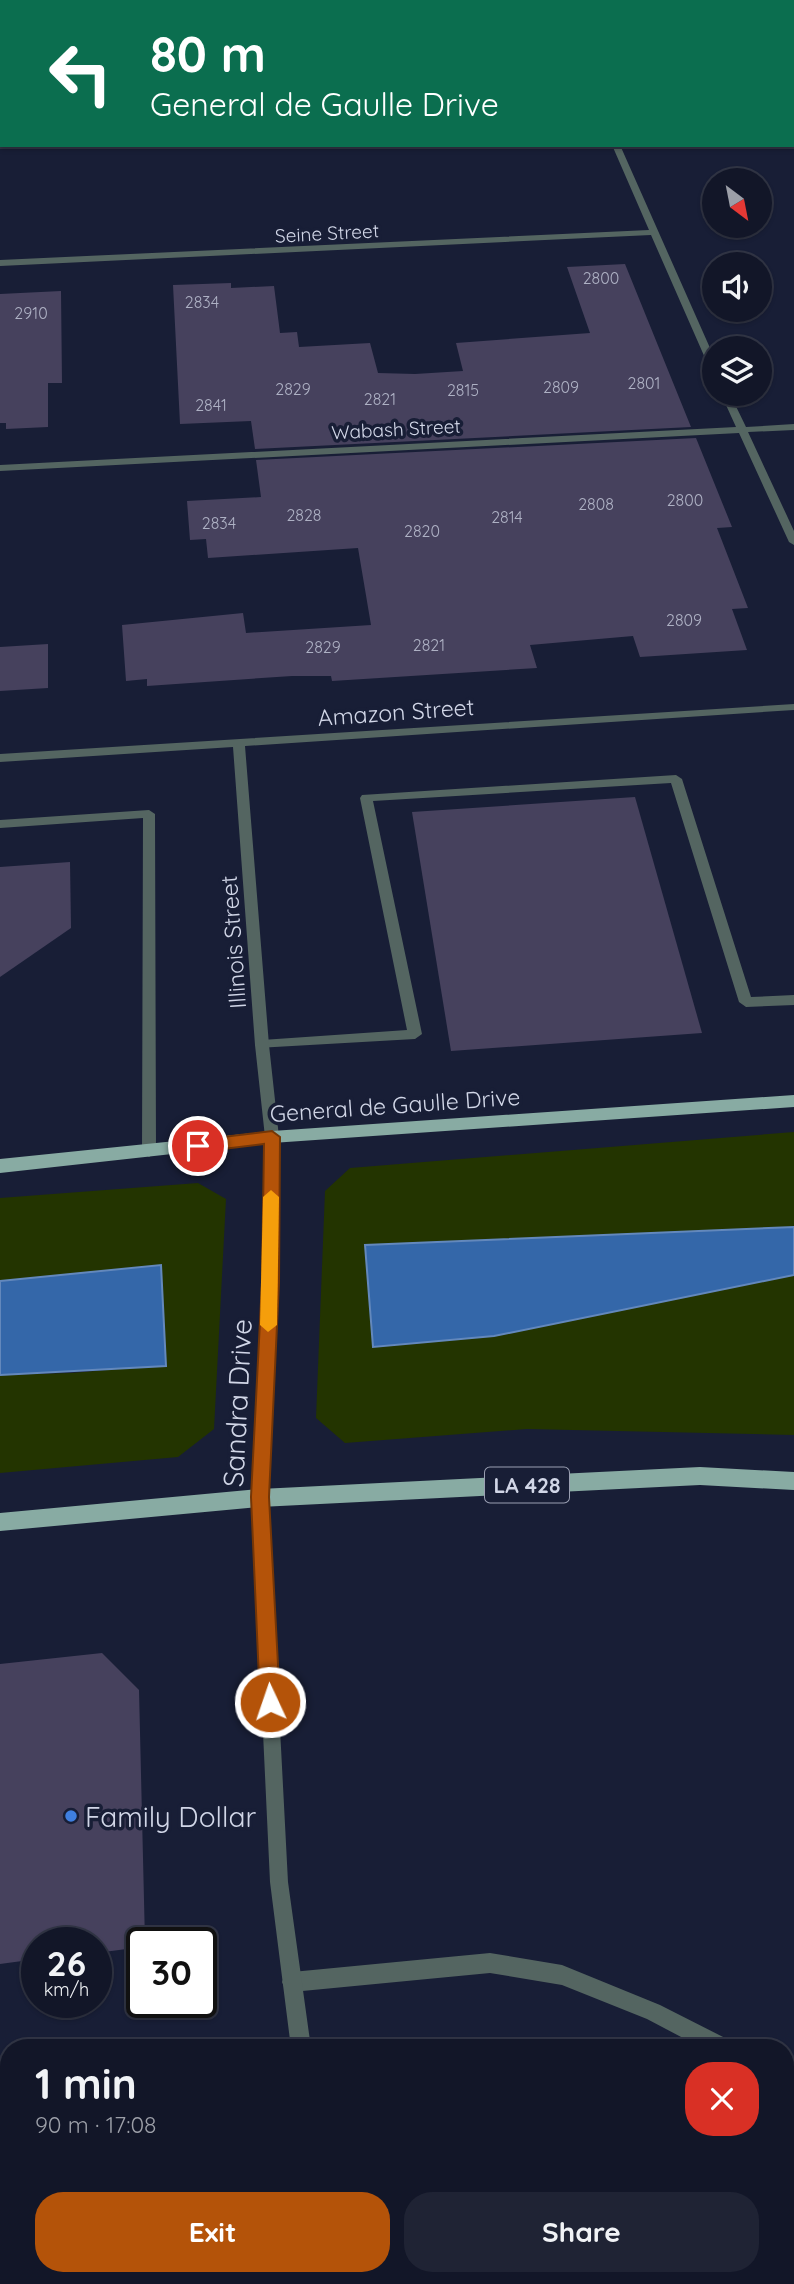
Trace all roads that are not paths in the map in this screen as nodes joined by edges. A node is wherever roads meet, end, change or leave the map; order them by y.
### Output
1 (617, 147) edge
2 (655, 232) junction
3 (0, 263) edge
4 (702, 339) edge
5 (731, 406) edge
6 (794, 427) edge
7 (742, 430) junction
8 (0, 468) edge
9 (794, 542) edge
10 (794, 706) edge
11 (239, 744) junction
12 (0, 758) edge
13 (0, 824) edge
14 (794, 1000) edge
15 (262, 1045) junction
16 (794, 1101) edge
17 (272, 1137) junction
18 (149, 1152) junction
19 (0, 1166) edge
20 (794, 1481) edge
21 (260, 1497) junction
22 (0, 1522) edge
23 (292, 1982) junction
24 (300, 2039) edge
25 (706, 2039) edge

1 - 2 street
2 - 3 street, Seine Street
2 - 4 street
5 - 7 street
6 - 7 street, Wabash Street
7 - 8 street, Wabash Street
7 - 9 street
10 - 11 street, Amazon Street
11 - 12 street, Amazon Street
11 - 15 street, Illinois Street
13 - 18 street
14 - 15 street
15 - 17 street, Illinois Street
16 - 17 main road, General de Gaulle Drive
17 - 18 main road, General de Gaulle Drive
17 - 21 street, Sandra Drive
18 - 19 main road, General de Gaulle Drive
20 - 21 main road, LA 428
21 - 22 main road, LA 428
21 - 23 street, Sandra Drive
23 - 24 street, Sandra Drive
23 - 25 street

